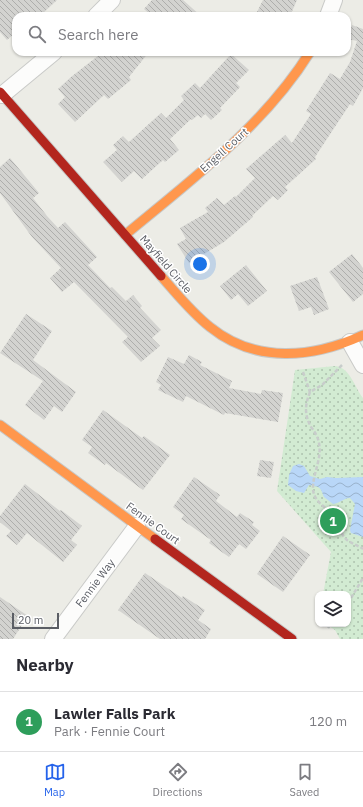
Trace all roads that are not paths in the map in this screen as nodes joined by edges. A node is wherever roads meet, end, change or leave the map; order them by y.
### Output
1 (112, 0) edge
2 (334, 0) edge
3 (100, 12) edge
4 (330, 12) edge
5 (49, 56) edge
6 (308, 56) edge
7 (1, 94) edge
8 (125, 235) junction
9 (356, 339) edge
10 (363, 365) edge
11 (0, 425) edge
12 (137, 526) junction
13 (53, 639) edge
14 (292, 639) edge

1 - 3 street
2 - 4 street
5 - 7 street
6 - 8 street, Engell Court
7 - 8 street, Mayfield Circle
8 - 9 street, Mayfield Circle
9 - 10 street
11 - 12 street, Fennie Court
12 - 13 street, Fennie Way
12 - 14 street, Fennie Court

